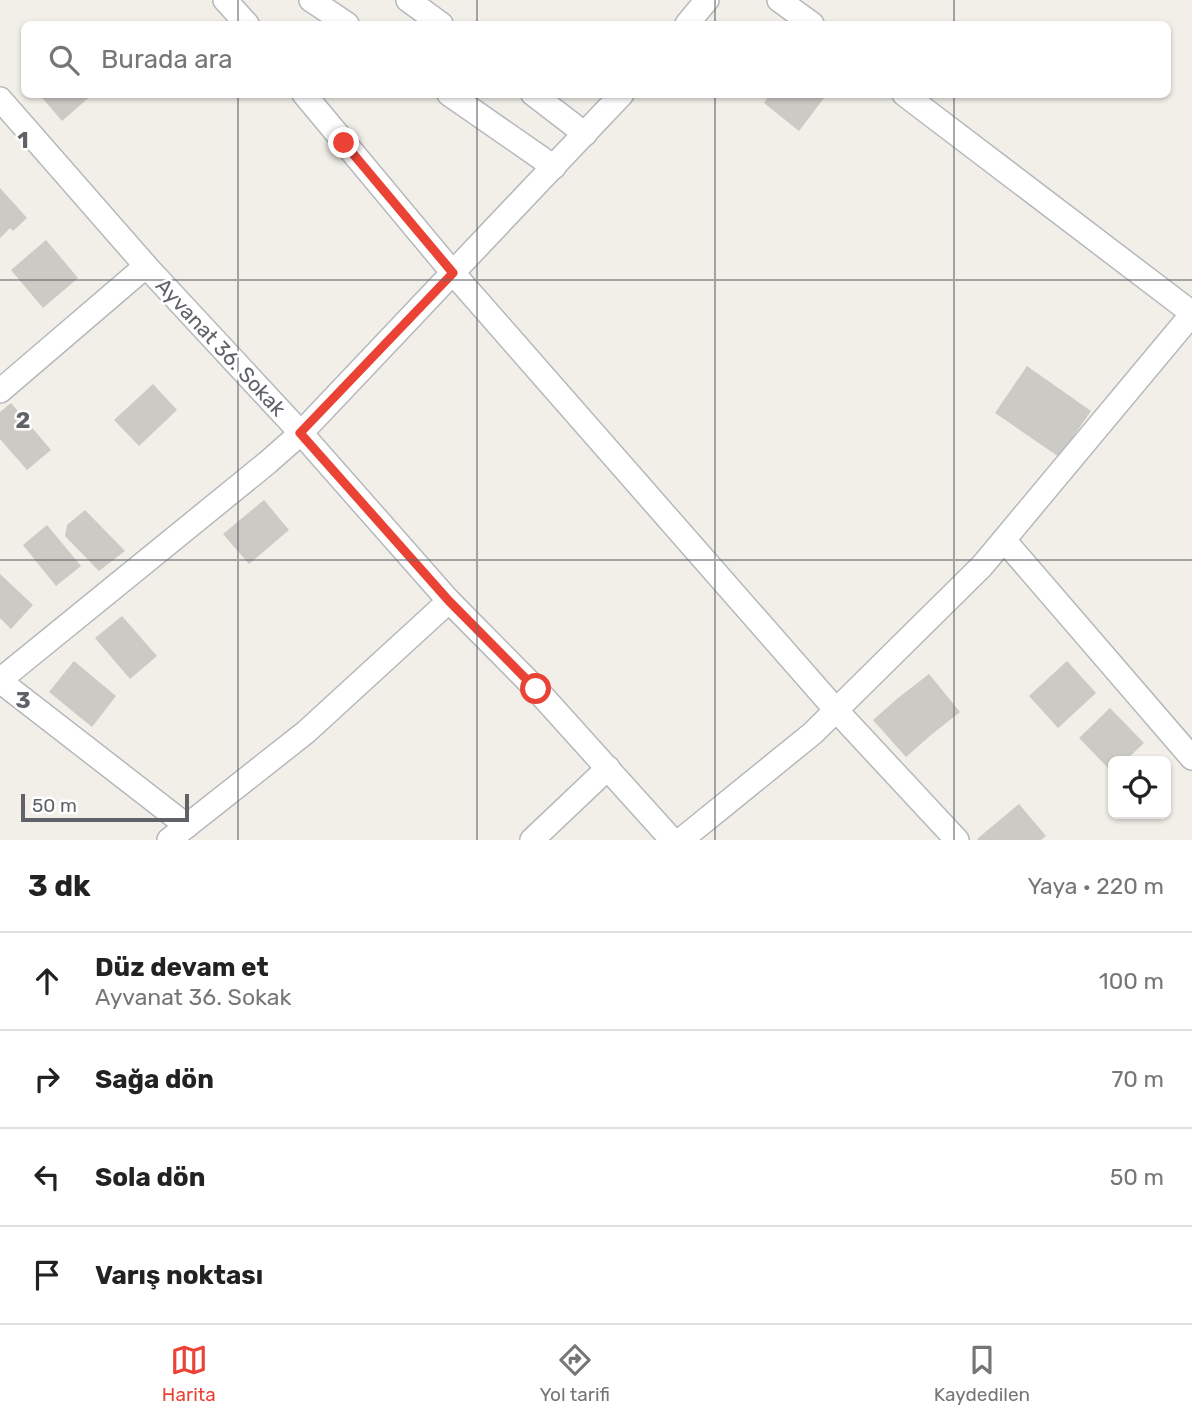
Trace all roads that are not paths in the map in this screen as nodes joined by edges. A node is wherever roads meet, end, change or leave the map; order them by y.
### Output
1 (225, 0) edge
2 (311, 0) edge
3 (408, 0) edge
4 (707, 0) edge
5 (779, 0) edge
6 (244, 21) edge
7 (342, 21) edge
8 (437, 21) edge
9 (690, 21) edge
10 (808, 21) edge
11 (307, 98) edge
12 (455, 98) edge
13 (538, 98) edge
14 (618, 98) edge
15 (909, 98) edge
16 (0, 99) edge
17 (585, 134) junction
18 (554, 167) junction
19 (146, 266) junction
20 (453, 273) junction
21 (1192, 314) edge
22 (0, 391) edge
23 (300, 433) junction
24 (1004, 540) junction
25 (449, 601) junction
26 (0, 680) edge
27 (836, 710) junction
28 (1192, 758) edge
29 (608, 768) junction
30 (187, 826) junction
31 (169, 840) edge
32 (531, 840) edge
33 (671, 840) edge
34 (681, 840) edge
35 (957, 840) edge

1 - 6 street
2 - 7 street
3 - 8 street
4 - 9 street
5 - 10 street
11 - 20 street
12 - 18 street
13 - 17 street
14 - 17 street
15 - 21 street
16 - 19 street, Ayvanat 36. Sokak
17 - 18 street
18 - 20 street
19 - 22 street
19 - 23 street, Ayvanat 36. Sokak
20 - 23 street
20 - 27 street
21 - 24 street
23 - 25 street, Ayvanat 36. Sokak
23 - 26 street
24 - 27 street
24 - 28 street
25 - 29 street, Ayvanat 36. Sokak
25 - 30 street
26 - 30 street
27 - 34 street
27 - 35 street
29 - 32 street
29 - 33 street, Ayvanat 36. Sokak
30 - 31 street

